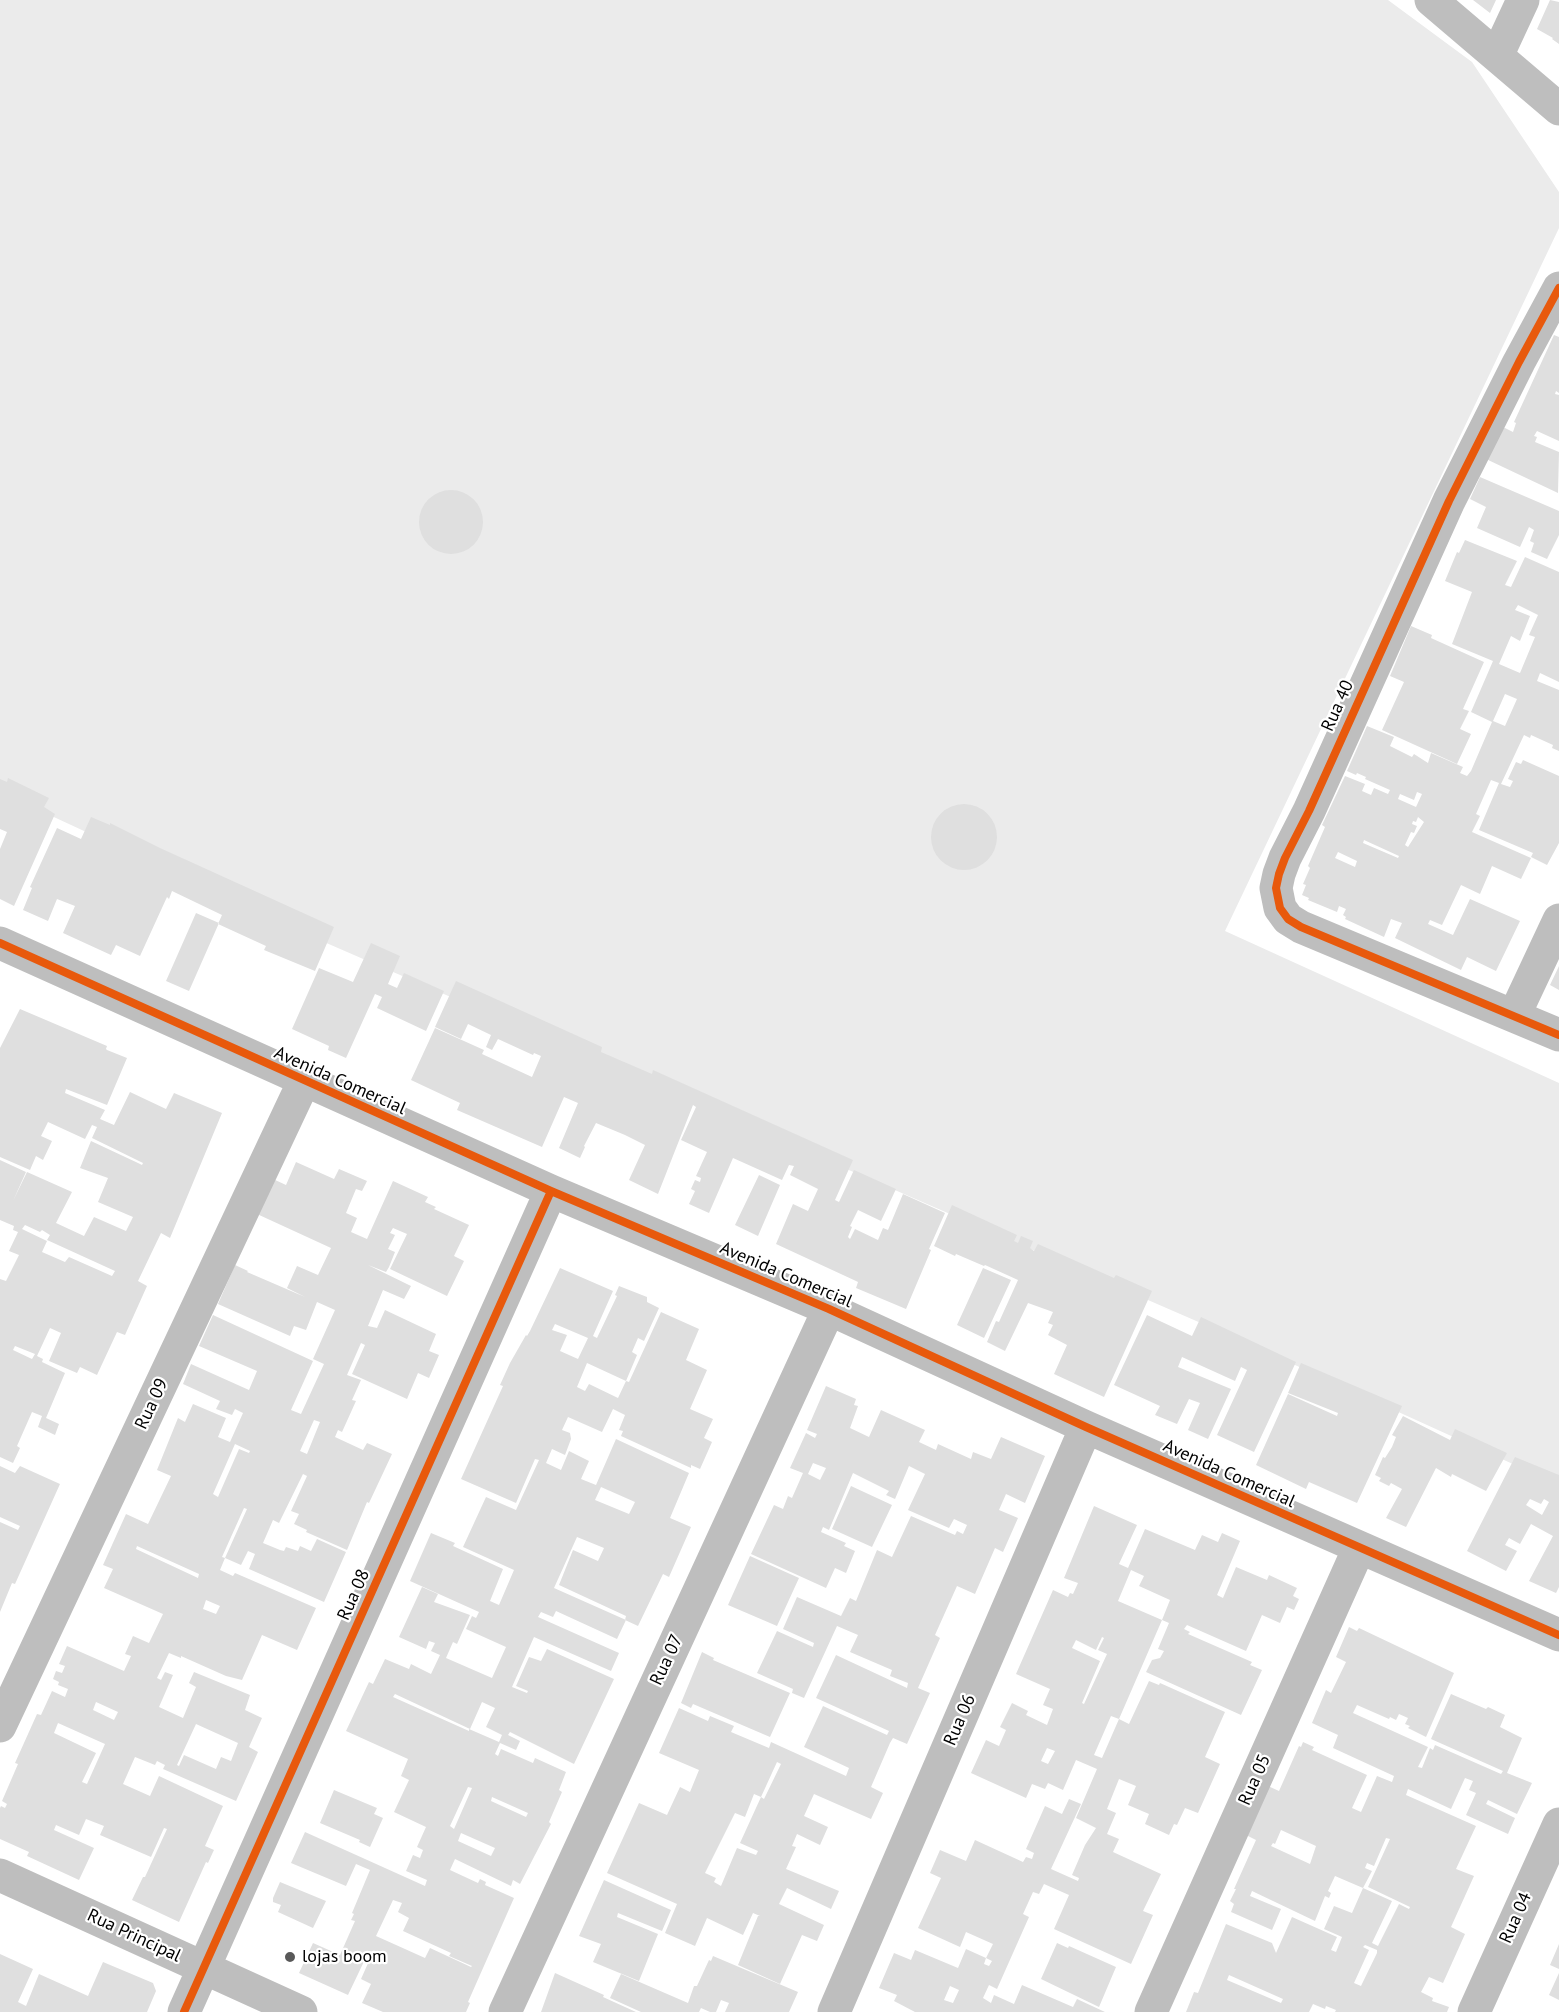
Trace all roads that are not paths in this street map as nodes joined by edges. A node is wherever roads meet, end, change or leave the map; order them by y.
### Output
1 (1431, 0) edge
2 (1523, 0) edge
3 (1497, 56) junction
4 (1559, 109) edge
5 (1559, 288) edge
6 (1559, 920) edge
7 (3, 952) edge
8 (1514, 1016) junction
9 (1559, 1035) edge
10 (304, 1081) junction
11 (551, 1191) junction
12 (829, 1309) junction
13 (1086, 1427) junction
14 (1359, 1548) junction
15 (1559, 1635) edge
16 (0, 1726) edge
17 (1559, 1824) edge
18 (0, 1875) edge
19 (204, 1968) junction
20 (184, 2012) edge
21 (301, 2012) edge
22 (505, 2012) edge
23 (834, 2012) edge
24 (1151, 2012) edge
25 (1474, 2012) edge

1 - 3 street
2 - 3 street
3 - 4 street
5 - 8 street, Rua 40
6 - 8 street
7 - 10 street, Avenida Comercial
8 - 9 street, Rua 40
10 - 11 street, Avenida Comercial
10 - 16 street, Rua 09
11 - 12 street, Avenida Comercial
11 - 19 street, Rua 08
12 - 13 street, Avenida Comercial
12 - 22 street, Rua 07
13 - 14 street, Avenida Comercial
13 - 23 street, Rua 06
14 - 15 street, Avenida Comercial
14 - 24 street, Rua 05
17 - 25 street, Rua 04
18 - 19 street, Rua Principal
19 - 20 street, Rua 08
19 - 21 street, Rua Principal

